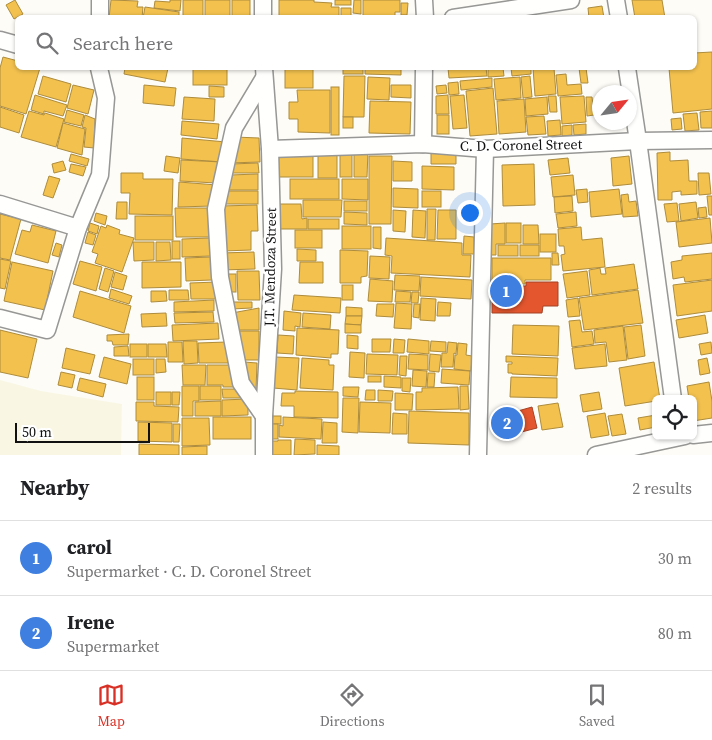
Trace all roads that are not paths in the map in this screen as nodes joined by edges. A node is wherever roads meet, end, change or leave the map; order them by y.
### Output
1 (100, 0) edge
2 (263, 0) edge
3 (424, 0) edge
4 (571, 0) edge
5 (616, 0) edge
6 (100, 15) edge
7 (263, 15) edge
8 (425, 15) edge
9 (473, 15) edge
10 (618, 15) edge
11 (0, 40) edge
12 (15, 44) edge
13 (99, 70) edge
14 (424, 70) edge
15 (627, 70) edge
16 (264, 73) edge
17 (712, 140) edge
18 (638, 142) junction
19 (424, 144) junction
20 (270, 148) junction
21 (485, 149) junction
22 (0, 204) edge
23 (78, 228) junction
24 (0, 318) edge
25 (672, 395) edge
26 (264, 416) junction
27 (712, 433) edge
28 (697, 435) edge
29 (665, 440) edge
30 (264, 455) edge
31 (478, 455) edge
32 (596, 455) edge

1 - 6 street
2 - 7 street
3 - 8 street
4 - 9 street
5 - 10 street
11 - 12 street
13 - 23 street
14 - 19 street
15 - 18 street
16 - 20 street, J.T. Mendoza Street
16 - 26 street
17 - 18 street, C. D. Coronel Street
18 - 21 street, C. D. Coronel Street
18 - 25 street
19 - 20 street, C. D. Coronel Street
19 - 21 street, C. D. Coronel Street
20 - 26 street, J.T. Mendoza Street
21 - 31 street
22 - 23 street
23 - 24 street
26 - 30 street, J.T. Mendoza Street
27 - 28 street
29 - 32 street

